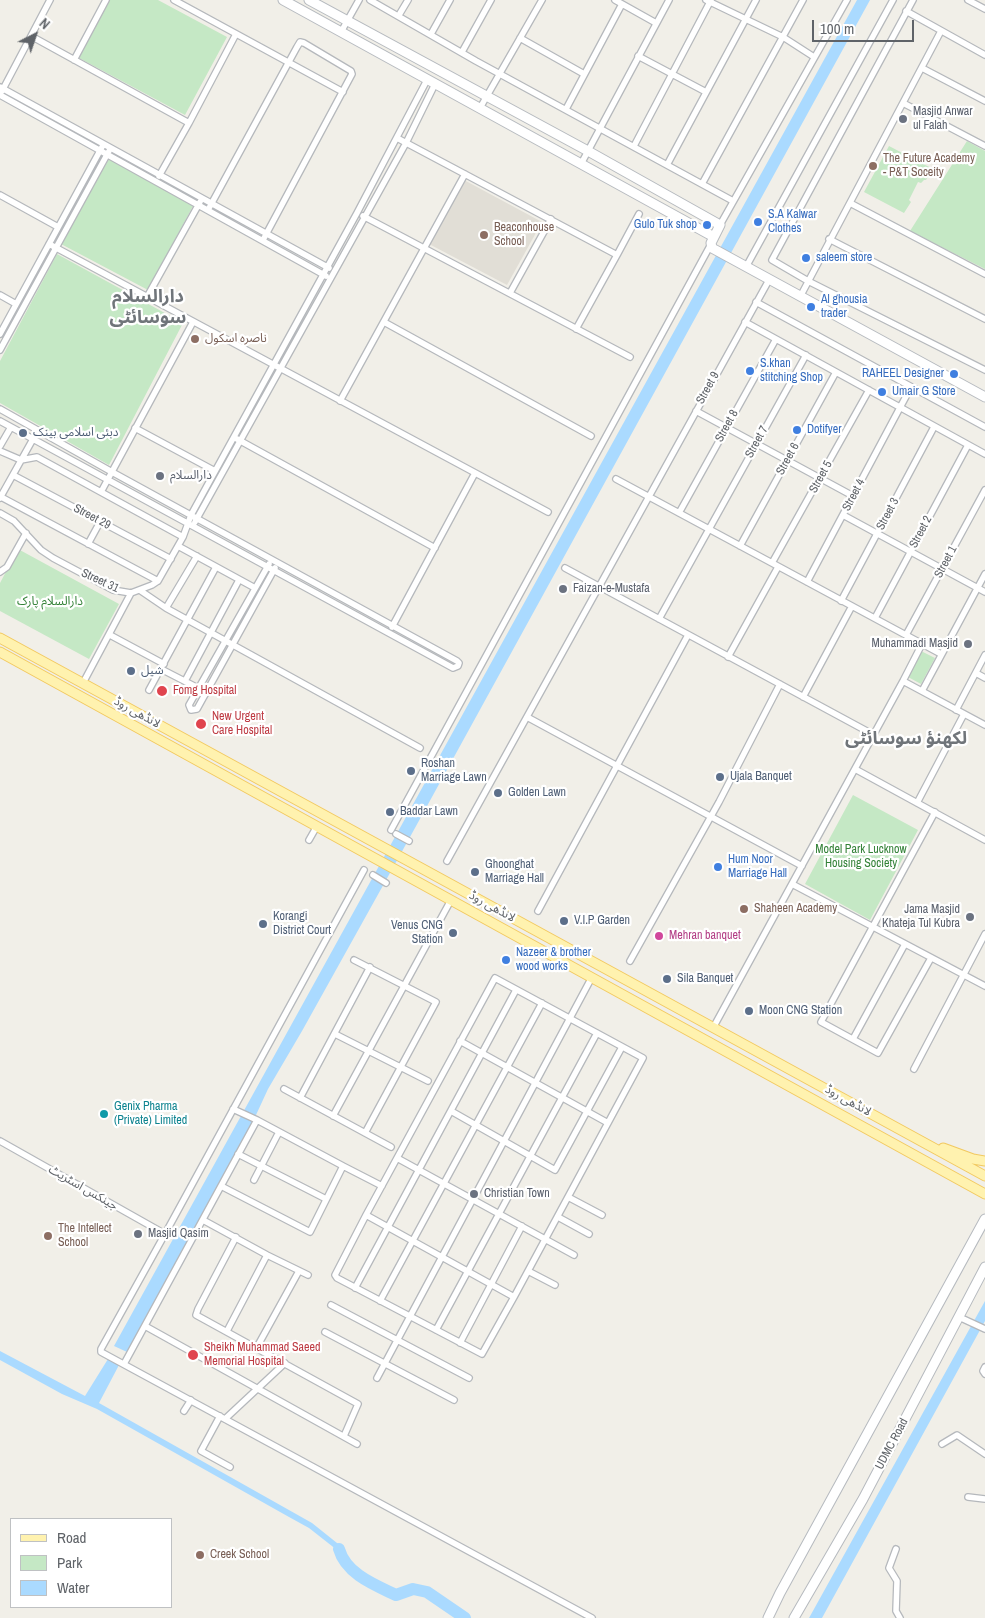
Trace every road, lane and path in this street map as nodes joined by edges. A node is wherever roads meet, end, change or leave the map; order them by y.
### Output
1 (50, 0) edge
2 (106, 0) edge
3 (174, 0) edge
4 (283, 0) edge
5 (309, 0) edge
6 (359, 0) edge
7 (370, 0) edge
8 (408, 0) edge
9 (450, 0) edge
10 (491, 0) edge
11 (542, 0) edge
12 (615, 0) edge
13 (669, 0) edge
14 (756, 0) edge
15 (803, 0) edge
16 (847, 0) edge
17 (893, 0) edge
18 (913, 0) edge
19 (970, 0) edge
20 (709, 1) edge
21 (622, 4) junction
22 (985, 9) edge
23 (906, 11) junction
24 (399, 15) junction
25 (746, 18) junction
26 (347, 20) junction
27 (656, 23) junction
28 (941, 31) junction
29 (341, 32) junction
30 (236, 34) junction
31 (431, 34) junction
32 (31, 36) junction
33 (783, 37) junction
34 (520, 38) junction
35 (462, 52) junction
36 (985, 55) edge
37 (638, 56) junction
38 (814, 57) junction
39 (74, 60) junction
40 (288, 62) junction
41 (922, 68) junction
42 (500, 73) junction
43 (584, 74) junction
44 (672, 74) junction
45 (432, 82) junction
46 (1, 91) edge
47 (343, 92) junction
48 (706, 92) junction
49 (487, 96) junction
50 (985, 101) edge
51 (903, 103) junction
52 (480, 108) junction
53 (566, 109) junction
54 (189, 123) junction
55 (601, 128) junction
56 (397, 138) junction
57 (406, 143) junction
58 (104, 144) junction
59 (634, 146) junction
60 (985, 146) edge
61 (110, 147) junction
62 (101, 150) junction
63 (588, 151) junction
64 (107, 154) junction
65 (581, 164) junction
66 (667, 165) junction
67 (160, 174) junction
68 (465, 174) junction
69 (156, 181) junction
70 (702, 184) junction
71 (0, 195) edge
72 (202, 198) junction
73 (734, 201) junction
74 (850, 203) junction
75 (198, 204) junction
76 (212, 204) junction
77 (208, 210) junction
78 (357, 212) junction
79 (639, 214) dead end
80 (365, 217) junction
81 (551, 219) junction
82 (720, 225) junction
83 (58, 227) junction
84 (267, 233) junction
85 (714, 237) junction
86 (263, 240) junction
87 (829, 240) junction
88 (49, 244) junction
89 (56, 248) junction
90 (424, 248) junction
91 (713, 248) junction
92 (617, 255) junction
93 (327, 267) junction
94 (746, 268) junction
95 (334, 271) junction
96 (323, 274) junction
97 (985, 274) edge
98 (330, 278) junction
99 (769, 280) junction
100 (808, 280) junction
101 (510, 293) junction
102 (0, 295) edge
103 (800, 297) junction
104 (148, 298) junction
105 (756, 302) junction
106 (16, 304) junction
107 (985, 319) edge
108 (193, 322) junction
109 (384, 322) junction
110 (745, 322) junction
111 (576, 329) junction
112 (0, 334) edge
113 (776, 339) junction
114 (0, 350) edge
115 (806, 355) junction
116 (630, 357) dead end
117 (273, 364) junction
118 (279, 368) junction
119 (985, 370) edge
120 (836, 372) junction
121 (912, 387) junction
122 (869, 390) junction
123 (985, 397) edge
124 (340, 401) junction
125 (900, 408) junction
126 (0, 409) edge
127 (696, 410) junction
128 (0, 421) edge
129 (11, 427) junction
130 (727, 427) junction
131 (934, 427) junction
132 (985, 427) edge
133 (135, 428) junction
134 (591, 436) dead end
135 (233, 437) junction
136 (32, 438) junction
137 (240, 441) junction
138 (756, 443) junction
139 (968, 445) junction
140 (0, 446) edge
141 (0, 450) edge
142 (985, 454) edge
143 (21, 460) junction
144 (787, 460) junction
145 (215, 471) junction
146 (112, 472) junction
147 (475, 473) junction
148 (13, 475) junction
149 (820, 478) junction
150 (616, 479) dead end
151 (108, 480) junction
152 (985, 490) edge
153 (101, 492) junction
154 (853, 496) junction
155 (648, 497) junction
156 (1, 498) edge
157 (548, 512) dead end
158 (679, 513) junction
159 (0, 514) edge
160 (843, 515) junction
161 (194, 517) junction
162 (100, 522) junction
163 (190, 524) junction
164 (708, 529) junction
165 (26, 533) junction
166 (877, 534) junction
167 (183, 537) junction
168 (88, 544) junction
169 (178, 546) junction
170 (740, 546) junction
171 (435, 548) junction
172 (910, 552) junction
173 (197, 556) junction
174 (171, 559) junction
175 (271, 560) junction
176 (278, 564) junction
177 (775, 565) junction
178 (267, 566) junction
179 (216, 567) junction
180 (565, 568) dead end
181 (942, 569) junction
182 (274, 570) junction
183 (0, 572) edge
184 (985, 574) edge
185 (239, 580) junction
186 (158, 581) junction
187 (807, 582) junction
188 (599, 586) junction
189 (255, 588) junction
190 (978, 588) junction
191 (141, 590) junction
192 (985, 592) edge
193 (131, 593) junction
194 (841, 600) junction
195 (852, 606) junction
196 (166, 608) junction
197 (875, 618) junction
198 (660, 619) junction
199 (188, 620) junction
200 (393, 626) junction
201 (210, 632) junction
202 (389, 633) junction
203 (110, 635) junction
204 (688, 635) junction
205 (906, 635) junction
206 (0, 638) edge
207 (225, 640) junction
208 (233, 644) junction
209 (922, 644) junction
210 (0, 652) edge
211 (942, 654) junction
212 (985, 656) edge
213 (728, 657) junction
214 (162, 666) junction
215 (976, 673) junction
216 (985, 678) edge
217 (903, 681) junction
218 (185, 682) junction
219 (83, 683) junction
220 (780, 684) junction
221 (198, 688) junction
222 (149, 690) dead end
223 (922, 692) junction
224 (803, 697) junction
225 (956, 710) junction
226 (964, 714) junction
227 (526, 716) junction
228 (985, 725) edge
229 (874, 735) junction
230 (420, 748) dead end
231 (617, 766) junction
232 (855, 769) junction
233 (917, 803) junction
234 (935, 812) junction
235 (711, 816) junction
236 (316, 826) junction
237 (309, 840) dead end
238 (985, 840) edge
239 (409, 841) dead end
240 (446, 861) dead end
241 (802, 866) junction
242 (364, 870) dead end
243 (373, 875) dead end
244 (386, 882) dead end
245 (792, 884) junction
246 (451, 900) junction
247 (538, 911) dead end
248 (873, 926) junction
249 (985, 934) edge
250 (905, 944) junction
251 (931, 958) junction
252 (354, 960) dead end
253 (630, 962) dead end
254 (370, 967) junction
255 (964, 975) junction
256 (592, 978) junction
257 (404, 985) junction
258 (985, 986) edge
259 (516, 990) junction
260 (542, 1003) junction
261 (570, 1018) junction
262 (713, 1028) junction
263 (597, 1033) junction
264 (335, 1034) junction
265 (852, 1039) junction
266 (460, 1041) junction
267 (622, 1046) junction
268 (368, 1051) junction
269 (483, 1053) junction
270 (507, 1067) junction
271 (402, 1068) junction
272 (914, 1069) dead end
273 (428, 1081) dead end
274 (536, 1082) junction
275 (284, 1089) dead end
276 (300, 1098) junction
277 (562, 1098) junction
278 (234, 1109) junction
279 (450, 1111) junction
280 (587, 1111) junction
281 (333, 1116) junction
282 (256, 1120) junction
283 (608, 1123) junction
284 (475, 1125) junction
285 (899, 1129) junction
286 (279, 1132) junction
287 (365, 1133) junction
288 (0, 1141) edge
289 (504, 1141) junction
290 (392, 1147) dead end
291 (238, 1154) junction
292 (531, 1156) junction
293 (397, 1158) junction
294 (985, 1161) edge
295 (261, 1166) junction
296 (343, 1166) junction
297 (418, 1169) junction
298 (984, 1176) edge
299 (254, 1180) dead end
300 (443, 1183) junction
301 (222, 1186) junction
302 (382, 1186) junction
303 (982, 1189) edge
304 (568, 1197) junction
305 (326, 1199) junction
306 (473, 1199) junction
307 (499, 1214) junction
308 (366, 1215) junction
309 (602, 1215) dead end
310 (558, 1217) junction
311 (985, 1219) edge
312 (203, 1220) junction
313 (522, 1226) junction
314 (388, 1227) junction
315 (165, 1234) junction
316 (589, 1234) dead end
317 (236, 1237) junction
318 (546, 1239) junction
319 (412, 1240) junction
320 (267, 1255) junction
321 (574, 1255) dead end
322 (442, 1257) junction
323 (985, 1267) edge
324 (299, 1271) junction
325 (528, 1271) junction
326 (468, 1272) junction
327 (308, 1275) dead end
328 (491, 1284) junction
329 (555, 1285) dead end
330 (356, 1288) junction
331 (514, 1297) junction
332 (380, 1301) junction
333 (331, 1305) dead end
334 (410, 1316) junction
335 (959, 1317) junction
336 (145, 1326) junction
337 (984, 1329) edge
338 (436, 1330) junction
339 (227, 1331) junction
340 (325, 1332) dead end
341 (397, 1340) junction
342 (460, 1343) junction
343 (257, 1347) junction
344 (123, 1363) junction
345 (285, 1363) junction
346 (384, 1364) junction
347 (985, 1367) edge
348 (985, 1374) edge
349 (377, 1378) dead end
350 (469, 1378) dead end
351 (256, 1389) junction
352 (191, 1400) junction
353 (454, 1400) dead end
354 (184, 1411) dead end
355 (222, 1417) junction
356 (344, 1436) junction
357 (357, 1444) dead end
358 (942, 1444) dead end
359 (985, 1454) edge
360 (230, 1467) dead end
361 (968, 1497) dead end
362 (985, 1499) edge
363 (896, 1549) dead end
364 (592, 1618) edge
365 (768, 1618) edge
366 (794, 1618) edge
367 (900, 1618) edge

1 - 32 street
2 - 39 street
3 - 30 street
4 - 29 street
5 - 26 street
6 - 26 street
7 - 24 street
8 - 24 street
9 - 31 street
10 - 35 street
11 - 34 street
12 - 21 street
13 - 27 street
14 - 25 street
15 - 33 street
16 - 38 street
17 - 94 street
18 - 23 street
19 - 22 street
20 - 25 street
20 - 44 street
21 - 27 street
21 - 43 street
23 - 28 street
23 - 100 street
24 - 31 street
25 - 33 street
25 - 48 street
26 - 29 street
26 - 49 street
27 - 37 street
28 - 36 street
28 - 41 street
29 - 45 street
30 - 40 street
30 - 54 street
31 - 35 street
32 - 39 street
32 - 46 street
33 - 38 street
33 - 70 street
34 - 42 street
34 - 43 street
35 - 42 street
37 - 44 street
37 - 55 street
38 - 73 street
39 - 54 street
40 - 47 street
40 - 47 street
40 - 76 street
41 - 50 street
41 - 51 street
42 - 49 street
42 - 53 street
43 - 53 street
44 - 48 street
44 - 59 street
45 - 52 street
45 - 56 street
45 - 57 street
46 - 58 street
46 - 62 street
47 - 84 street
48 - 66 street
49 - 52 street
49 - 63 street
51 - 60 street
51 - 74 street
52 - 65 street
53 - 55 street
54 - 67 street
55 - 59 street
55 - 63 street
56 - 57 street
56 - 78 street
57 - 68 street
57 - 80 street
58 - 61 street
58 - 62 street
59 - 66 street
61 - 64 street
61 - 67 street
62 - 64 street
62 - 83 street
63 - 65 street
63 - 82 street
64 - 69 street
64 - 89 street
65 - 85 street
66 - 70 street
67 - 69 street
67 - 72 street
68 - 81 street
68 - 90 street
69 - 75 street
70 - 73 street
71 - 83 street
72 - 75 street
72 - 76 street
73 - 82 street
74 - 87 street
74 - 97 street
75 - 77 street
75 - 104 street
76 - 77 street
76 - 84 street
77 - 86 street
78 - 80 street
78 - 93 street
79 - 92 street
80 - 90 street
80 - 95 street
81 - 92 street
81 - 101 street
82 - 85 street
83 - 88 street
84 - 86 street
84 - 93 street
85 - 91 street
86 - 96 street
87 - 100 street
87 - 107 street
88 - 89 street
88 - 106 street
89 - 104 street
89 - 114 street
90 - 101 street
90 - 109 street
91 - 94 street
91 - 239 street
92 - 111 street
93 - 95 street
93 - 96 street
94 - 99 street
95 - 98 street
96 - 98 street
96 - 117 street
98 - 118 street
99 - 103 street
99 - 105 street, Street 9
100 - 103 street
100 - 119 street
101 - 111 street
102 - 106 street
103 - 123 street
104 - 108 street
105 - 110 street, Street 9
105 - 121 street
106 - 112 street
108 - 117 street
108 - 133 street
109 - 124 street
109 - 134 street
110 - 113 street
110 - 127 street, Street 9
111 - 116 street
113 - 115 street
113 - 130 street, Street 8
115 - 120 street
115 - 138 street, Street 7
117 - 118 street
117 - 135 street
118 - 124 street
118 - 137 street
120 - 122 street
120 - 144 street, Street 6
121 - 125 street, Street 4
121 - 132 street
122 - 125 street
122 - 149 street, Street 5
124 - 147 street
125 - 131 street
125 - 154 street, Street 4
126 - 146 street
127 - 130 street
127 - 155 street, Street 9
128 - 129 street
129 - 136 street
129 - 140 street
130 - 138 street
130 - 158 street, Street 8
131 - 139 street
131 - 166 street, Street 3
133 - 145 street
133 - 146 street
135 - 137 street
135 - 145 street
136 - 143 street
136 - 151 street
137 - 161 street
137 - 171 street
138 - 144 street
138 - 164 street, Street 7
139 - 142 street
139 - 172 street, Street 2
141 - 143 street
143 - 148 street
143 - 153 street
144 - 149 street
144 - 170 street, Street 6
145 - 161 street
146 - 151 street
146 - 161 street
147 - 157 street
147 - 171 street
148 - 156 street
148 - 162 street, Street 29
149 - 154 street
149 - 177 street, Street 5
150 - 155 street
151 - 153 street
151 - 163 street
152 - 181 street, Street 1
153 - 167 street
154 - 160 street, Street 4
155 - 158 street
155 - 188 street, Street 9
156 - 168 street
158 - 164 street
159 - 165 street, Street 31
160 - 166 street
160 - 187 street, Street 4
161 - 163 street
161 - 175 street
162 - 168 street
162 - 174 street, Street 29
163 - 167 street
163 - 178 street
164 - 170 street
164 - 198 street, Street 7
165 - 183 street
165 - 193 street, Street 31
166 - 172 street
166 - 194 street, Street 3
167 - 169 street
168 - 186 street
169 - 173 street
169 - 174 street
170 - 177 street
171 - 200 street
172 - 181 street
172 - 197 street, Street 2
173 - 179 street
173 - 196 street
174 - 186 street
175 - 176 street
175 - 178 street
176 - 182 street
176 - 200 street
177 - 187 street
177 - 213 street, Street 5
178 - 182 street
178 - 189 street
179 - 185 street
179 - 199 street
180 - 188 street
181 - 190 street
181 - 205 street, Street 1
182 - 202 street
182 - 208 street
184 - 190 street
185 - 189 street
185 - 201 street
186 - 191 street, Street 31
187 - 194 street
188 - 198 street
188 - 227 street, Street 9
189 - 207 street
190 - 192 street
190 - 211 street
191 - 193 street, Street 31
191 - 196 street
193 - 203 street
194 - 195 street
195 - 197 street
195 - 224 street
196 - 199 street
197 - 205 street
198 - 204 street
199 - 201 street
199 - 214 street
200 - 202 street
200 - 202 street
201 - 207 street
201 - 218 street
203 - 214 street
203 - 219 street
204 - 213 street
204 - 231 street
205 - 209 street
206 - 219 main road, لانڈھی روڈ
207 - 208 street
207 - 221 street
208 - 221 street
208 - 230 street
209 - 211 street
209 - 217 street
210 - 236 main road, لانڈھی روڈ
211 - 223 street
212 - 215 street
213 - 220 street
214 - 218 street
214 - 222 street
215 - 216 street
215 - 225 street
217 - 223 street
217 - 229 street
218 - 221 street
219 - 262 main road, لانڈھی روڈ
220 - 224 street
220 - 235 street
223 - 225 street
224 - 229 street
225 - 226 street
226 - 228 street
226 - 233 street
227 - 231 street
227 - 240 street, Street 9
229 - 232 street
231 - 235 street
231 - 247 street
232 - 233 street
232 - 241 street
233 - 234 street
234 - 238 street
234 - 248 street
235 - 241 street
235 - 253 street
236 - 237 street
236 - 246 main road, لانڈھی روڈ
241 - 245 street
242 - 278 street
243 - 244 street
245 - 248 street
245 - 262 street
246 - 256 main road, لانڈھی روڈ
246 - 257 street
248 - 250 street
248 - 265 street
249 - 255 street
250 - 251 street
250 - 265 street
251 - 255 street
251 - 265 street
252 - 254 street
254 - 257 street
254 - 264 street
255 - 258 street
255 - 272 street
256 - 261 street
256 - 303 main road, لانڈھی روڈ
257 - 268 street
257 - 271 street
259 - 260 street
259 - 266 street
259 - 269 street
260 - 261 street
260 - 270 street
261 - 263 street
261 - 274 street
262 - 285 main road, لانڈھی روڈ
263 - 267 street
263 - 277 street
264 - 268 street
264 - 276 street
266 - 269 street
266 - 293 street
267 - 280 street
267 - 283 street
268 - 271 street
268 - 281 street
269 - 270 street
269 - 279 street
270 - 274 street
270 - 284 street
271 - 273 street
271 - 287 street
274 - 277 street
274 - 289 street
275 - 276 street
276 - 281 street
277 - 280 street
277 - 292 street
278 - 282 street
278 - 315 street
279 - 284 street
279 - 297 street
280 - 283 street
280 - 292 street
281 - 287 street
282 - 286 street
282 - 291 street
283 - 304 street
284 - 289 street
284 - 300 street
285 - 294 main road
285 - 298 main road, لانڈھی روڈ
286 - 295 street
286 - 296 street
287 - 290 street
288 - 315 street, جینکس اسٹریٹ
289 - 292 street
289 - 306 street
291 - 295 street
291 - 301 street
292 - 307 street
293 - 297 street
293 - 302 street
295 - 299 street
295 - 305 street
296 - 302 street
296 - 305 street
297 - 300 street
297 - 314 street
300 - 306 street
300 - 319 street
301 - 305 street
301 - 312 street
302 - 308 street
304 - 309 street
304 - 310 street
306 - 307 street
306 - 322 street
307 - 313 street
307 - 326 street
308 - 314 street
308 - 330 street
310 - 316 street
310 - 318 street
311 - 365 street
312 - 317 street
312 - 336 street
313 - 318 street
313 - 328 street
314 - 319 street
314 - 330 street
315 - 344 street
317 - 320 street
317 - 339 street
318 - 321 street
318 - 325 street
319 - 322 street
319 - 332 street
320 - 324 street
320 - 339 street
322 - 326 street
322 - 334 street
323 - 335 street, UDMC Road
324 - 327 street
324 - 343 street
325 - 329 street
325 - 331 street
326 - 328 street
326 - 338 street
328 - 331 street
328 - 342 street
330 - 332 street
331 - 342 street
332 - 334 street
333 - 341 street
334 - 338 street
334 - 341 street
335 - 337 street
335 - 366 street, UDMC Road
336 - 344 street
336 - 351 street
338 - 342 street
339 - 343 street
340 - 346 street
341 - 346 street
341 - 350 street
343 - 345 street
344 - 352 street
345 - 351 street
345 - 356 street
346 - 349 street
346 - 353 street
347 - 348 street
351 - 355 street
351 - 356 street
352 - 354 street
352 - 355 street
355 - 360 street
355 - 364 street
356 - 357 street
358 - 359 street
361 - 362 street
363 - 367 street

